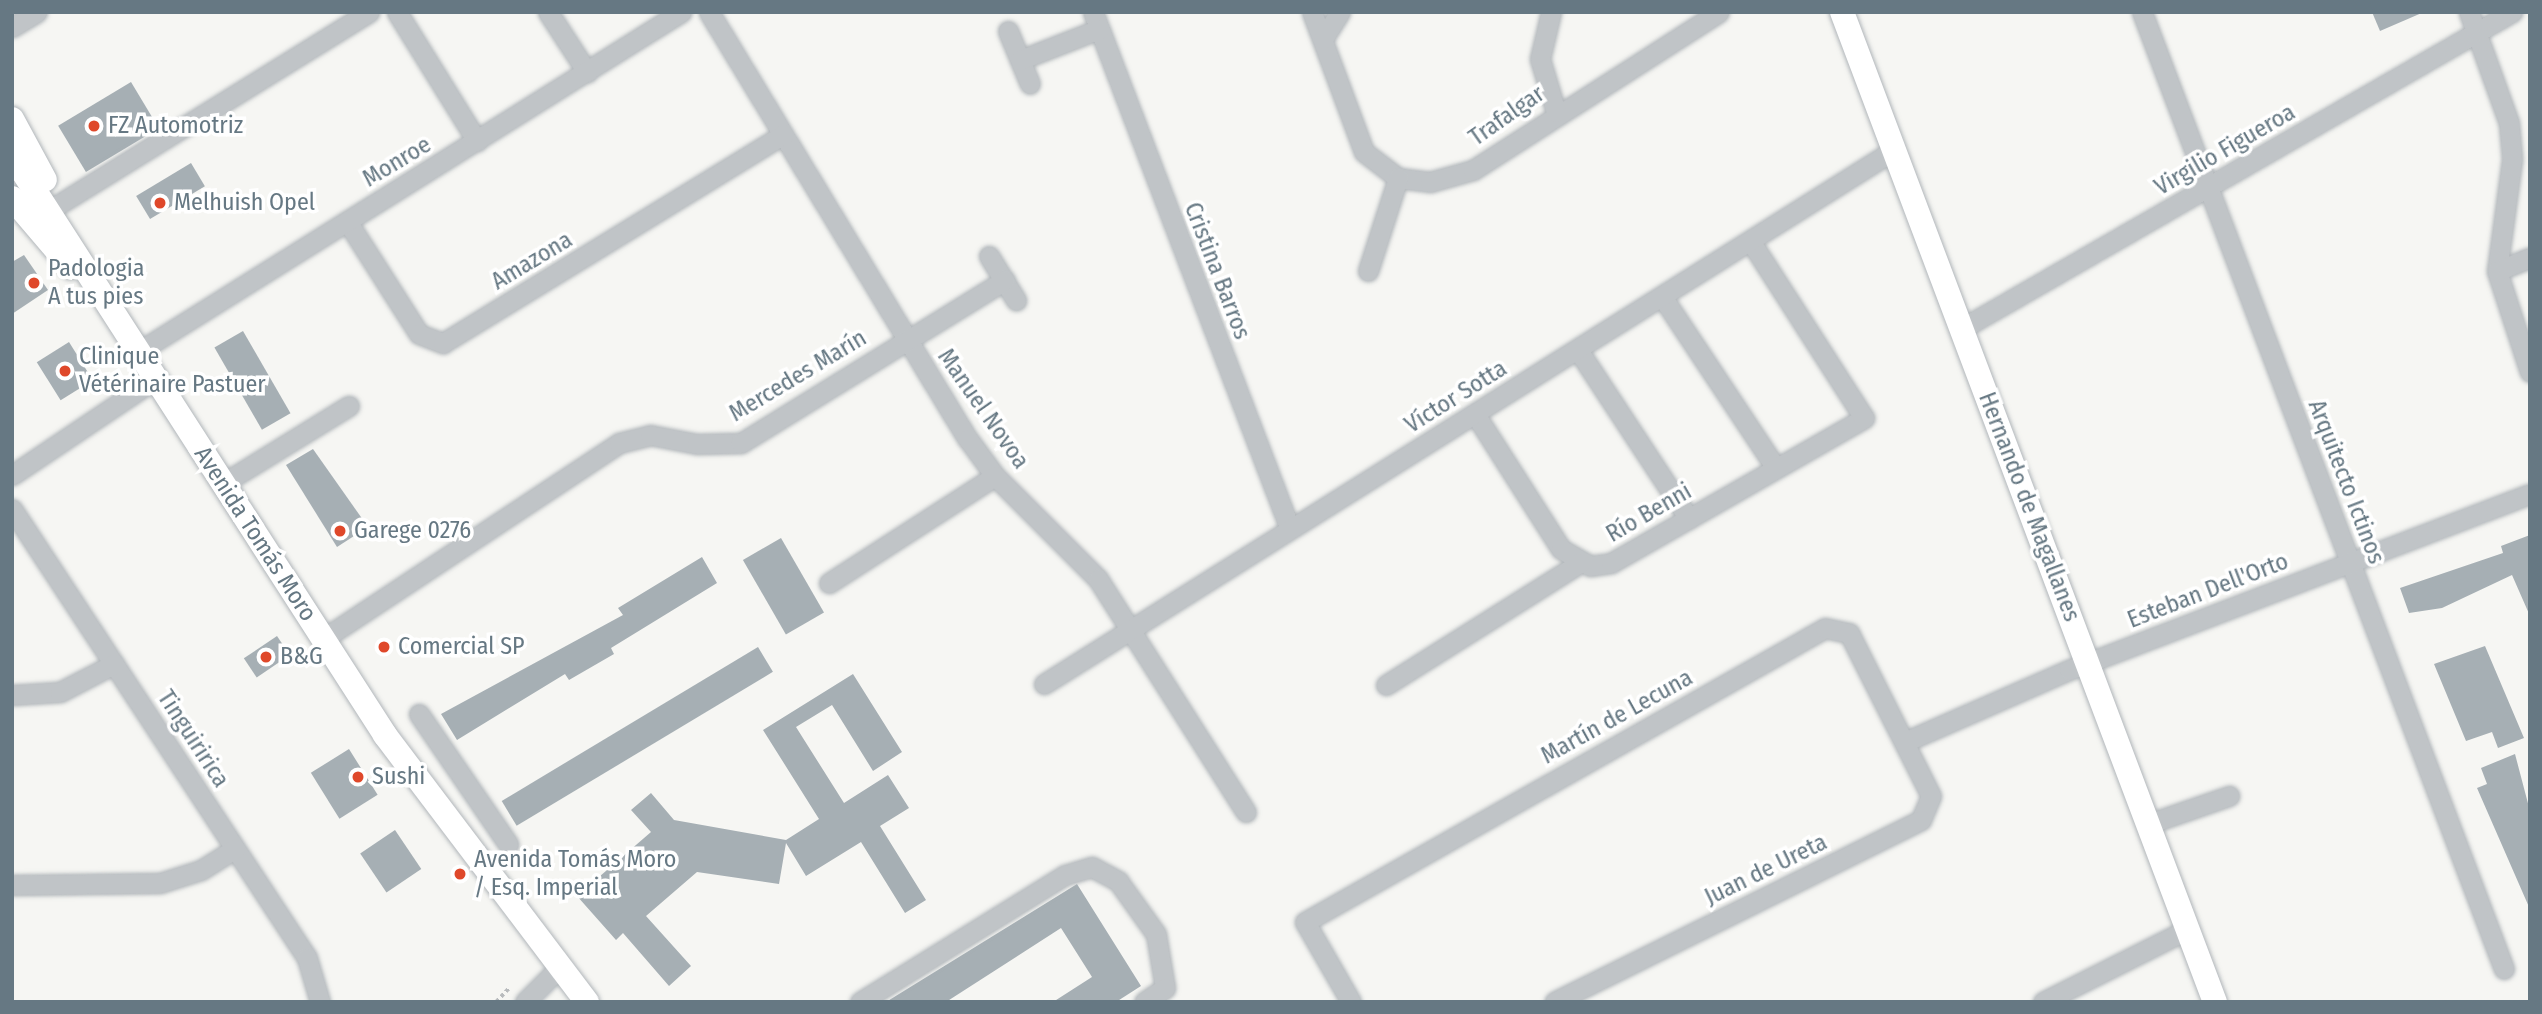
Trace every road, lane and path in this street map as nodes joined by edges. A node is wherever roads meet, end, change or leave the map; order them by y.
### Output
1 (37, 12) edge
2 (369, 12) edge
3 (397, 12) edge
4 (548, 12) edge
5 (709, 12) edge
6 (1312, 12) edge
7 (1340, 12) edge
8 (1551, 12) edge
9 (1719, 12) edge
10 (1842, 12) edge
11 (2142, 12) edge
12 (2469, 12) edge
13 (2512, 12) edge
14 (677, 13) edge
15 (1096, 21) edge
16 (12, 27) edge
17 (1009, 31) dead end
18 (2477, 33) junction
19 (1323, 39) junction
20 (1020, 60) junction
21 (587, 72) junction
22 (1030, 84) dead end
23 (1556, 112) junction
24 (12, 119) edge
25 (783, 135) junction
26 (477, 141) junction
27 (1894, 150) junction
28 (12, 155) edge
29 (1398, 178) junction
30 (2208, 188) junction
31 (12, 198) edge
32 (53, 208) junction
33 (346, 221) junction
34 (1751, 242) junction
35 (989, 256) dead end
36 (2530, 258) edge
37 (1368, 271) dead end
38 (2497, 271) junction
39 (1005, 280) junction
40 (1663, 298) junction
41 (104, 299) junction
42 (1016, 300) dead end
43 (1961, 329) junction
44 (906, 339) junction
45 (1578, 350) junction
46 (138, 352) junction
47 (2530, 372) edge
48 (155, 379) junction
49 (349, 406) dead end
50 (1475, 414) junction
51 (1776, 468) junction
52 (12, 475) edge
53 (995, 476) junction
54 (222, 484) junction
55 (2530, 494) edge
56 (12, 509) edge
57 (1689, 519) junction
58 (1290, 529) junction
59 (1580, 563) junction
60 (2350, 563) junction
61 (829, 583) dead end
62 (1131, 629) junction
63 (323, 639) junction
64 (2088, 662) junction
65 (114, 664) junction
66 (1044, 684) dead end
67 (1386, 685) dead end
68 (12, 695) edge
69 (419, 714) dead end
70 (1908, 741) junction
71 (2229, 796) dead end
72 (1246, 812) dead end
73 (2148, 824) junction
74 (508, 844) dead end
75 (235, 849) junction
76 (12, 885) edge
77 (2188, 929) junction
78 (559, 968) junction
79 (2504, 969) dead end
80 (320, 1002) edge
81 (525, 1002) edge
82 (587, 1002) edge
83 (860, 1002) edge
84 (1144, 1002) edge
85 (1351, 1002) edge
86 (1555, 1002) edge
87 (2043, 1002) edge
88 (2215, 1002) edge

1 - 16 street
2 - 32 street
3 - 26 street
4 - 21 street
5 - 25 street, Manuel Novoa
6 - 19 street
7 - 19 street
8 - 23 street
9 - 23 street, Trafalgar
10 - 27 main road, Hernando de Magallanes
11 - 30 street, Arquitecto Ictinos
12 - 18 street
13 - 18 street, Virgilio Figueroa
14 - 21 street, Monroe
15 - 20 street, Cristina Barros
15 - 58 street, Cristina Barros
17 - 20 street
18 - 30 street, Virgilio Figueroa
18 - 38 street
19 - 29 street
20 - 22 street
21 - 26 street, Monroe
23 - 29 street, Trafalgar
24 - 32 main road, Avenida Tomás Moro
25 - 33 street, Amazona
25 - 44 street, Manuel Novoa
26 - 33 street, Monroe
27 - 34 street, Víctor Sotta
27 - 43 main road, Hernando de Magallanes
28 - 32 main road, Avenida Tomás Moro
29 - 37 street
30 - 43 street, Virgilio Figueroa
30 - 60 street, Arquitecto Ictinos
31 - 41 main road, Avenida Tomás Moro
32 - 41 main road, Avenida Tomás Moro
33 - 46 street, Monroe
34 - 40 street, Víctor Sotta
34 - 51 street, Río Benni
35 - 39 street
36 - 38 street
38 - 47 street
39 - 42 street
39 - 44 street, Mercedes Marín
40 - 45 street, Víctor Sotta
40 - 51 street
41 - 46 main road, Avenida Tomás Moro
43 - 64 main road, Hernando de Magallanes
44 - 53 street, Manuel Novoa
44 - 63 street, Mercedes Marín
45 - 50 street, Víctor Sotta
45 - 57 street
46 - 48 main road, Avenida Tomás Moro
48 - 52 street
48 - 54 main road, Avenida Tomás Moro
49 - 54 street
50 - 58 street, Víctor Sotta
50 - 59 street
51 - 57 street, Río Benni
53 - 61 street
53 - 62 street, Manuel Novoa
54 - 63 main road, Avenida Tomás Moro
55 - 60 street, Esteban Dell'Orto
56 - 65 street, Tinguiririca
57 - 59 street, Río Benni
58 - 62 street, Víctor Sotta
59 - 67 street, Río Benni
60 - 64 street, Esteban Dell'Orto
60 - 79 street, Arquitecto Ictinos
62 - 66 street, Víctor Sotta
62 - 72 street, Manuel Novoa
63 - 78 main road, Avenida Tomás Moro
64 - 70 street, Esteban Dell'Orto
64 - 73 main road, Hernando de Magallanes
65 - 68 street
65 - 75 street, Tinguiririca
69 - 74 street
70 - 85 street, Martín de Lecuna
70 - 86 street, Juan de Ureta
71 - 73 street
73 - 77 main road, Hernando de Magallanes
75 - 76 street
75 - 80 street, Tinguiririca
77 - 87 street
77 - 88 main road, Hernando de Magallanes
78 - 81 street
78 - 82 main road, Avenida Tomás Moro
83 - 84 street

